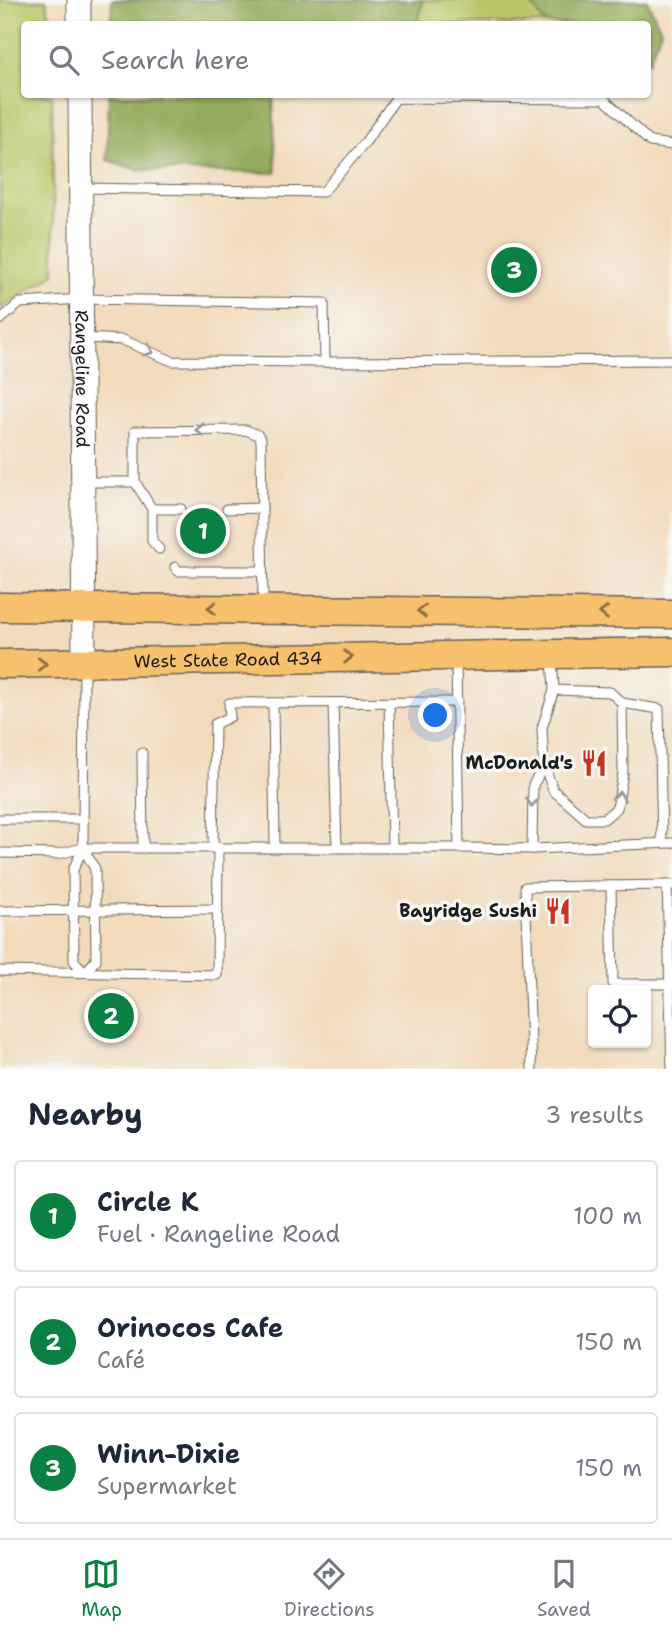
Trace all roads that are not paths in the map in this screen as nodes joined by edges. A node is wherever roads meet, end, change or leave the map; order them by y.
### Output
1 (79, 0) edge
2 (79, 21) edge
3 (80, 98) edge
4 (672, 145) edge
5 (82, 188) junction
6 (82, 299) junction
7 (0, 320) edge
8 (82, 338) junction
9 (672, 360) edge
10 (325, 362) junction
11 (83, 482) junction
12 (135, 482) junction
13 (262, 508) junction
14 (152, 509) junction
15 (181, 509) dead end
16 (227, 509) dead end
17 (159, 549) dead end
18 (175, 567) dead end
19 (262, 571) junction
20 (0, 607) edge
21 (82, 607) junction
22 (263, 609) junction
23 (672, 614) edge
24 (667, 649) edge
25 (552, 653) junction
26 (456, 655) junction
27 (84, 663) junction
28 (0, 664) edge
29 (554, 690) junction
30 (389, 702) junction
31 (457, 702) junction
32 (273, 703) junction
33 (334, 703) junction
34 (622, 703) junction
35 (142, 753) dead end
36 (544, 765) junction
37 (0, 819) edge
38 (83, 819) junction
39 (667, 843) edge
40 (215, 847) junction
41 (275, 847) junction
42 (337, 847) junction
43 (392, 847) junction
44 (83, 848) junction
45 (144, 848) junction
46 (459, 848) junction
47 (532, 849) junction
48 (0, 853) edge
49 (669, 885) edge
50 (611, 886) junction
51 (218, 909) junction
52 (0, 911) edge
53 (95, 911) junction
54 (74, 912) junction
55 (0, 971) edge
56 (85, 972) junction
57 (669, 984) junction
58 (532, 1069) edge
59 (672, 1069) edge

1 - 2 street
3 - 5 street, Rangeline Road
4 - 5 lane
5 - 6 street, Rangeline Road
6 - 7 lane
6 - 8 street, Rangeline Road
6 - 10 lane
8 -> 10 lane
8 - 11 street, Rangeline Road
9 - 10 lane
11 - 12 lane
11 - 21 street, Rangeline Road
13 -> 12 lane
12 - 14 lane
13 - 16 lane
13 - 19 lane
14 - 15 lane
14 - 17 lane
18 - 19 lane
19 - 22 lane
20 - 21 main road
22 -> 21 main road
21 - 27 street, Rangeline Road
23 -> 22 main road
24 - 25 main road, West State Road 434
25 - 26 main road, West State Road 434
25 - 29 lane
27 -> 26 main road, West State Road 434
26 - 31 lane
28 -> 27 main road, West State Road 434
27 - 38 lane
29 - 34 lane
29 - 36 lane
30 - 31 lane
30 - 33 lane
30 - 43 lane
31 - 46 lane
32 - 33 lane
32 - 40 lane
32 - 41 lane
33 - 42 lane
36 -> 34 lane
34 - 39 lane
35 - 45 lane
36 -> 47 lane
37 - 38 lane
38 - 44 lane
39 - 47 lane
40 - 41 lane
40 - 45 lane
40 - 51 lane
41 - 42 lane
42 - 43 lane
43 - 46 lane
44 - 45 lane
44 - 48 lane
44 - 53 lane
44 - 54 lane
46 - 47 lane
49 - 50 lane
49 - 57 lane
50 - 57 lane
50 - 58 lane
51 - 53 lane
51 - 56 lane
52 - 54 lane
53 - 54 lane
53 - 56 lane
54 - 56 lane
55 - 56 lane
57 - 59 lane

